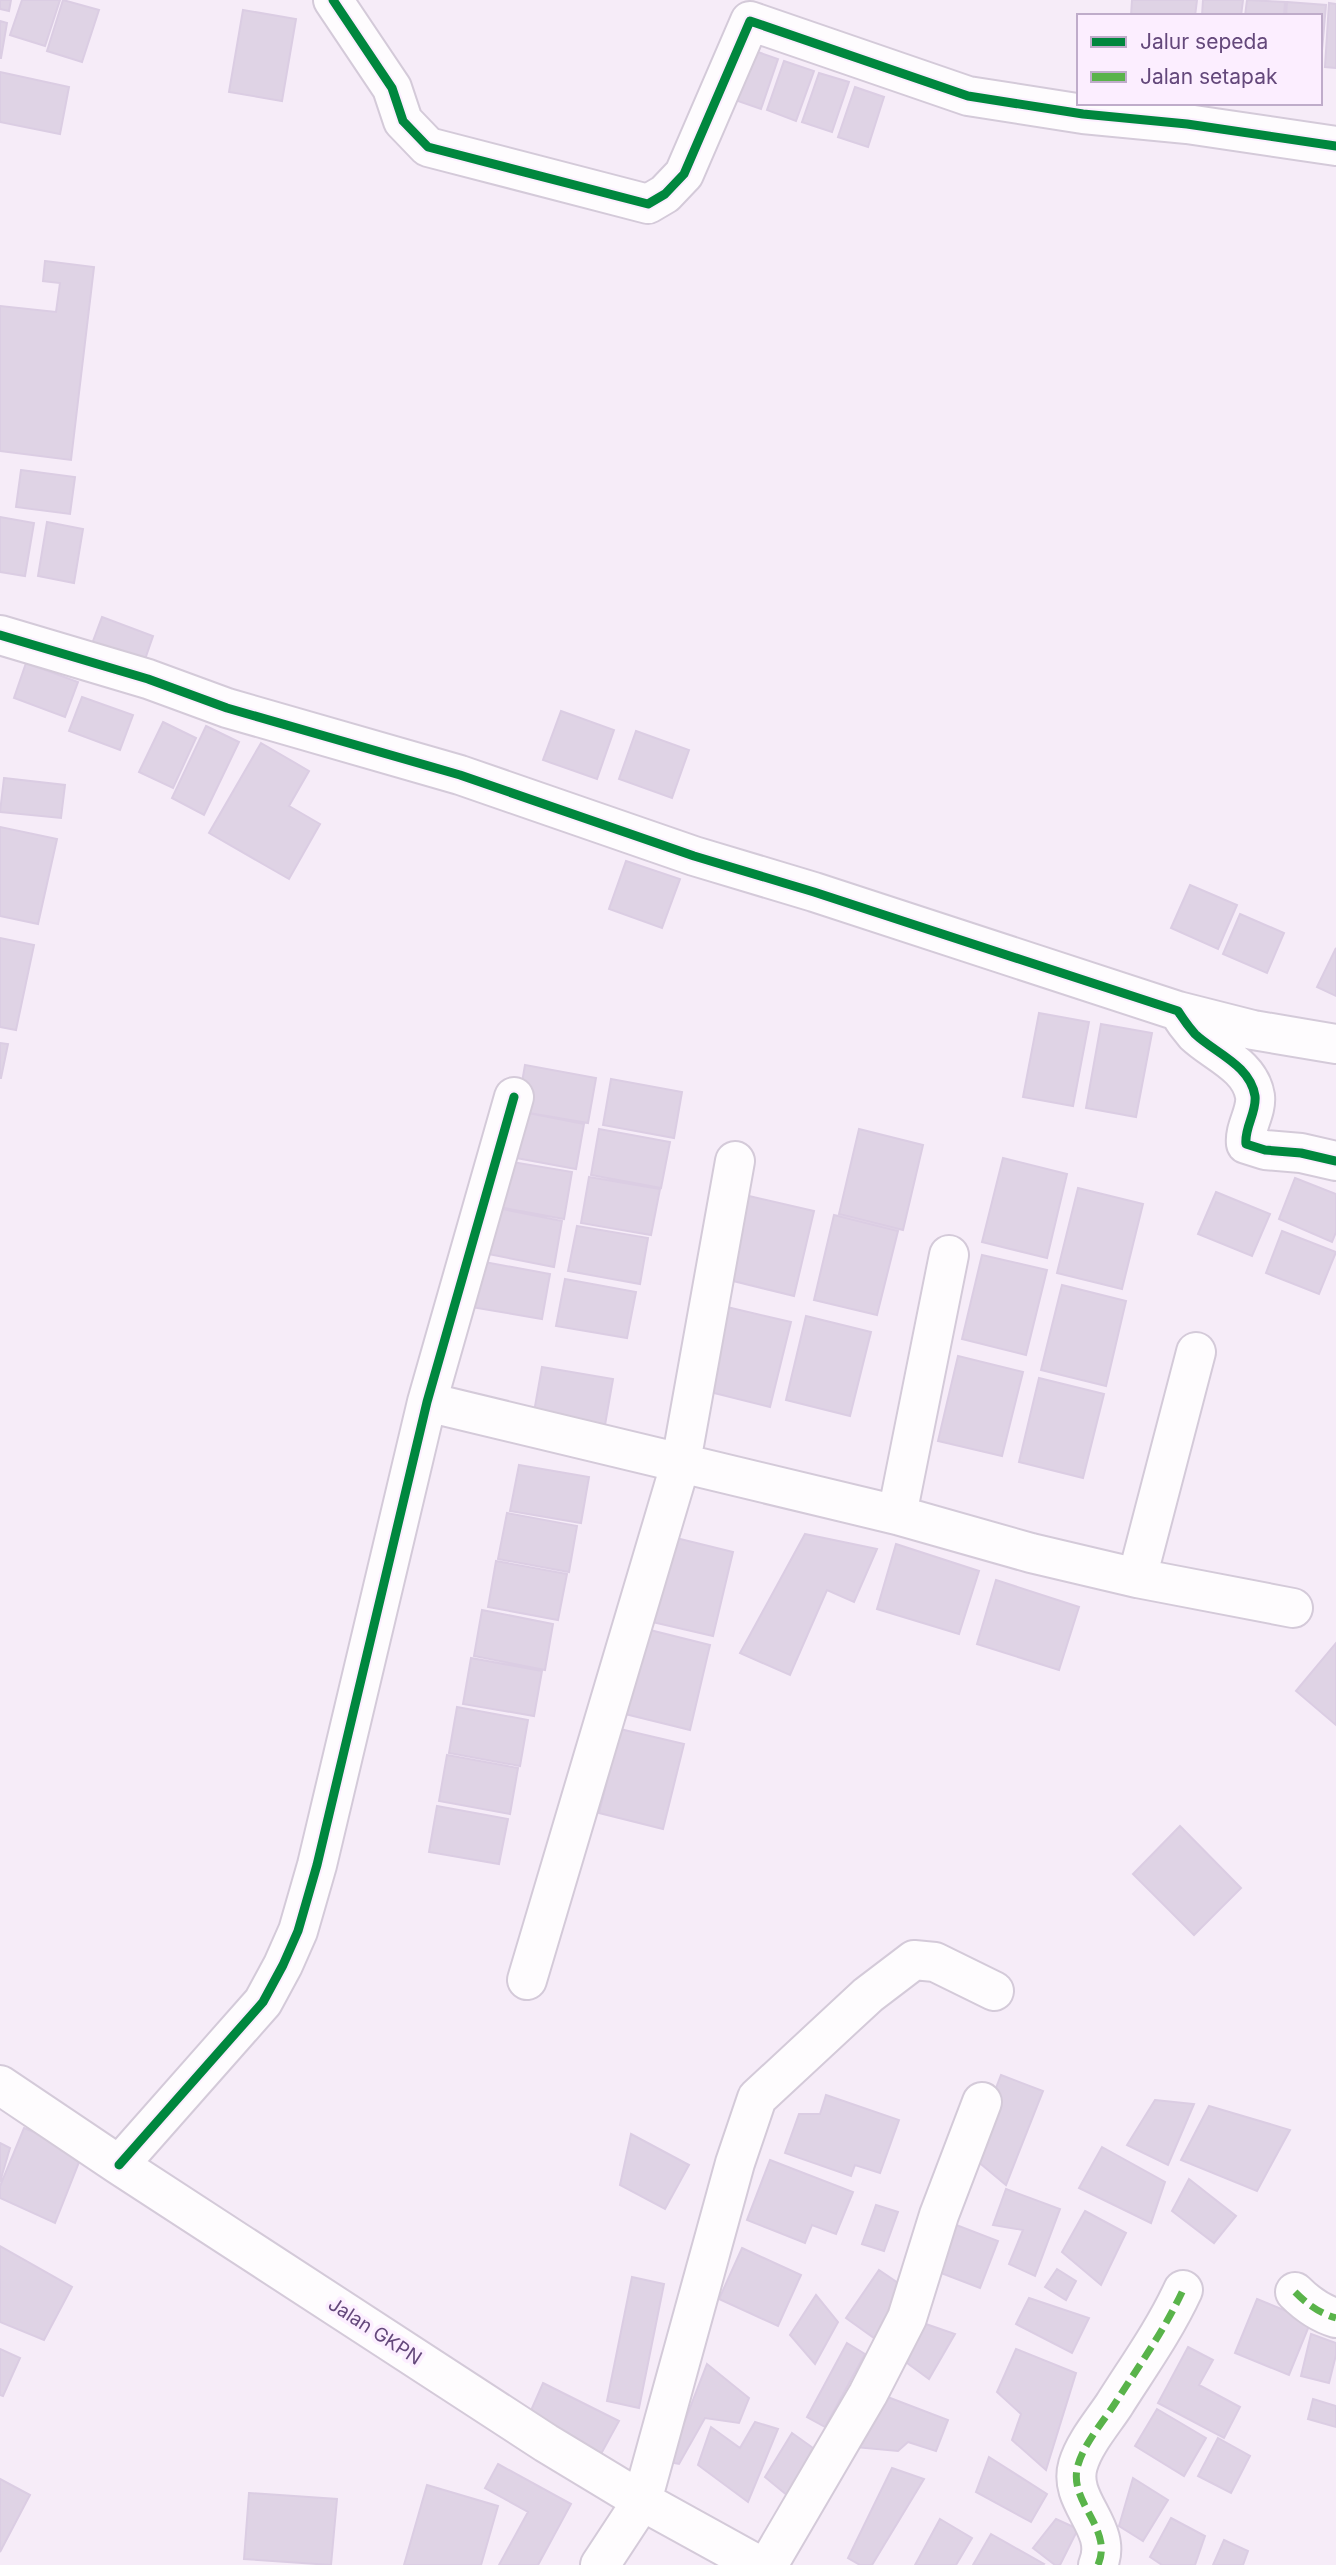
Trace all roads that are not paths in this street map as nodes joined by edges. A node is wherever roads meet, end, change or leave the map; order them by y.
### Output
1 (333, 0) edge
2 (754, 11) edge
3 (1336, 146) edge
4 (0, 635) edge
5 (1178, 1011) junction
6 (1336, 1044) edge
7 (514, 1097) dead end
8 (735, 1161) dead end
9 (1336, 1161) edge
10 (949, 1255) dead end
11 (1196, 1352) dead end
12 (427, 1402) junction
13 (681, 1462) junction
14 (897, 1514) junction
15 (1138, 1578) junction
16 (1293, 1608) dead end
17 (527, 1980) dead end
18 (994, 1991) dead end
19 (0, 2085) edge
20 (982, 2102) dead end
21 (119, 2165) junction
22 (1183, 2290) dead end
23 (1295, 2292) dead end
24 (1336, 2318) edge
25 (642, 2501) junction
26 (600, 2565) edge
27 (758, 2565) edge
28 (768, 2565) edge
29 (1097, 2565) edge

1 - 2 street
2 - 3 street
4 - 5 street
5 - 6 street
5 - 9 street
7 - 12 street
8 - 13 street
10 - 14 street
11 - 15 street
12 - 13 street
12 - 21 street
13 - 14 street
13 - 17 street
14 - 15 street
15 - 16 street
18 - 25 street
19 - 21 street, Jalan GKPN
20 - 28 street
21 - 25 street, Jalan GKPN
22 - 29 street
23 - 24 street
25 - 26 street
25 - 27 street, Jalan GKPN

